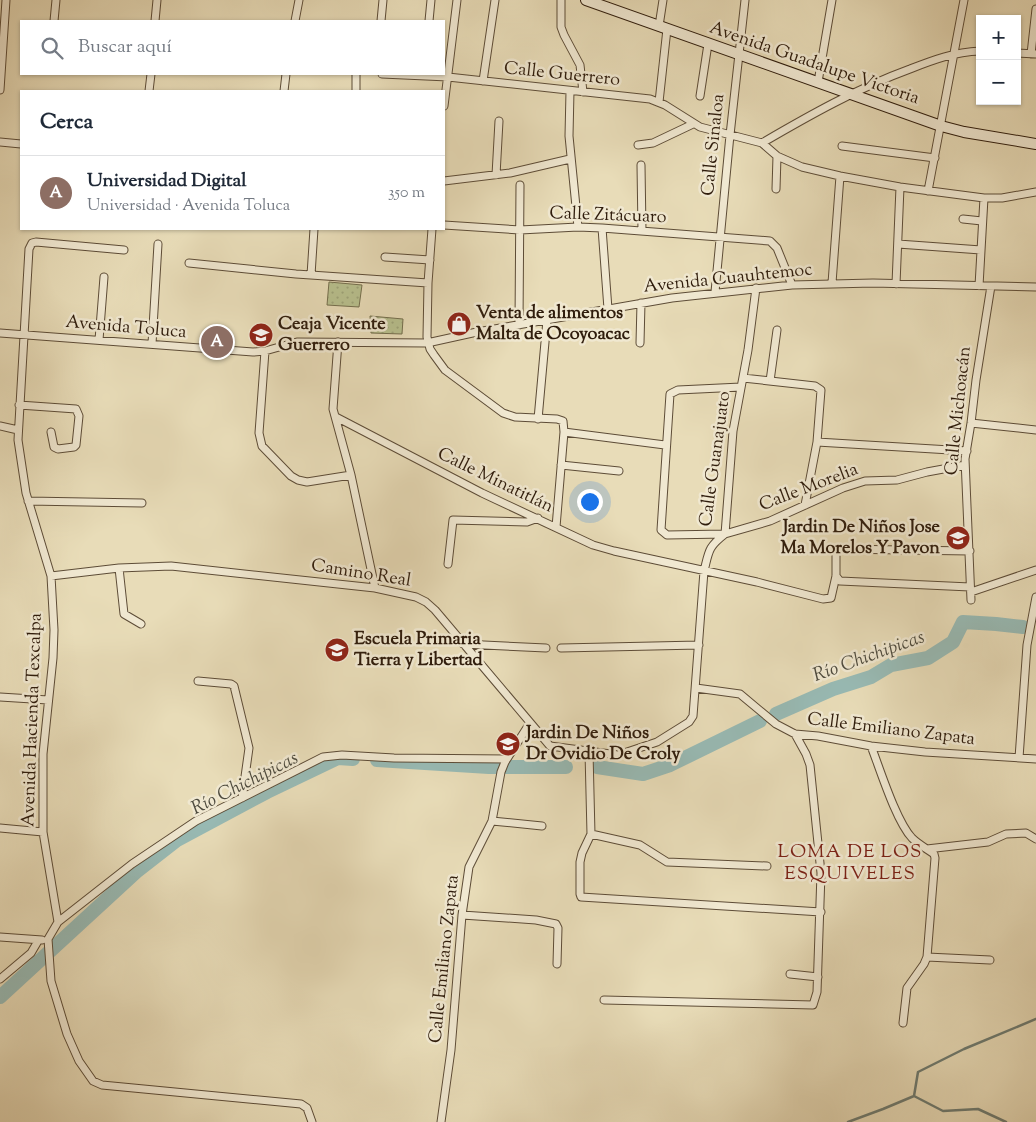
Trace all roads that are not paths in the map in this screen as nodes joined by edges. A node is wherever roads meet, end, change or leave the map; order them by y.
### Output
1 (6, 0) edge
2 (56, 0) edge
3 (157, 0) edge
4 (299, 0) edge
5 (383, 0) edge
6 (432, 0) edge
7 (457, 0) edge
8 (495, 0) edge
9 (561, 0) edge
10 (586, 0) edge
11 (663, 0) edge
12 (745, 0) edge
13 (832, 0) edge
14 (964, 0) edge
15 (1036, 9) edge
16 (54, 20) edge
17 (155, 20) edge
18 (295, 20) edge
19 (381, 20) edge
20 (429, 20) edge
21 (663, 27) junction
22 (708, 44) junction
23 (976, 51) edge
24 (955, 53) junction
25 (1021, 53) edge
26 (1034, 54) edge
27 (739, 55) junction
28 (151, 75) edge
29 (286, 75) edge
30 (356, 75) edge
31 (424, 75) edge
32 (448, 77) junction
33 (483, 81) junction
34 (818, 82) junction
35 (0, 90) edge
36 (148, 90) edge
37 (284, 90) edge
38 (356, 90) edge
39 (570, 91) junction
40 (583, 92) junction
41 (852, 94) junction
42 (700, 96) dead end
43 (445, 99) edge
44 (659, 102) junction
45 (500, 121) dead end
46 (693, 124) junction
47 (941, 126) junction
48 (730, 135) junction
49 (0, 142) edge
50 (762, 143) junction
51 (20, 144) edge
52 (1036, 144) edge
53 (638, 145) dead end
54 (842, 146) dead end
55 (777, 156) junction
56 (935, 158) junction
57 (570, 159) junction
58 (641, 165) dead end
59 (496, 175) junction
60 (840, 176) junction
61 (445, 181) edge
62 (520, 185) dead end
63 (900, 186) junction
64 (776, 189) dead end
65 (928, 191) junction
66 (1036, 192) edge
67 (984, 198) junction
68 (963, 219) dead end
69 (982, 220) junction
70 (445, 225) edge
71 (578, 227) junction
72 (602, 228) junction
73 (314, 230) edge
74 (432, 230) edge
75 (520, 230) junction
76 (642, 231) junction
77 (720, 238) junction
78 (158, 244) dead end
79 (898, 244) junction
80 (124, 250) dead end
81 (981, 250) junction
82 (385, 257) dead end
83 (430, 260) junction
84 (189, 263) dead end
85 (311, 275) junction
86 (104, 277) dead end
87 (428, 283) junction
88 (832, 283) junction
89 (896, 284) junction
90 (792, 285) junction
91 (979, 286) junction
92 (991, 286) junction
93 (1036, 287) edge
94 (756, 288) junction
95 (715, 292) junction
96 (641, 303) junction
97 (608, 309) junction
98 (546, 320) junction
99 (519, 325) junction
100 (777, 330) dead end
101 (0, 333) edge
102 (24, 335) junction
103 (99, 340) junction
104 (338, 342) junction
105 (428, 343) junction
106 (640, 343) dead end
107 (152, 344) junction
108 (266, 352) junction
109 (743, 378) junction
110 (770, 381) junction
111 (741, 387) junction
112 (19, 405) junction
113 (336, 417) junction
114 (538, 419) junction
115 (971, 423) junction
116 (0, 426) edge
117 (18, 430) junction
118 (1036, 430) edge
119 (51, 432) dead end
120 (564, 432) junction
121 (817, 442) junction
122 (665, 445) junction
123 (967, 451) junction
124 (561, 465) junction
125 (965, 465) junction
126 (619, 471) dead end
127 (351, 475) junction
128 (28, 501) junction
129 (142, 503) dead end
130 (805, 505) junction
131 (538, 518) junction
132 (556, 527) junction
133 (725, 534) junction
134 (970, 551) junction
135 (448, 564) dead end
136 (119, 568) junction
137 (1036, 570) edge
138 (704, 571) junction
139 (51, 576) junction
140 (836, 576) junction
141 (376, 588) junction
142 (971, 593) junction
143 (1036, 597) edge
144 (141, 624) dead end
145 (463, 644) junction
146 (699, 645) junction
147 (546, 648) dead end
148 (561, 648) dead end
149 (198, 681) dead end
150 (696, 688) junction
151 (0, 697) edge
152 (48, 700) junction
153 (530, 723) junction
154 (796, 734) junction
155 (871, 746) junction
156 (589, 752) junction
157 (1019, 758) junction
158 (1036, 759) edge
159 (506, 761) junction
160 (242, 798) junction
161 (492, 821) junction
162 (542, 826) dead end
163 (0, 828) edge
164 (43, 832) junction
165 (591, 834) junction
166 (1036, 839) edge
167 (927, 850) junction
168 (767, 866) dead end
169 (821, 912) junction
170 (462, 915) junction
171 (58, 922) junction
172 (0, 937) edge
173 (38, 941) junction
174 (48, 942) junction
175 (927, 957) junction
176 (990, 960) dead end
177 (557, 964) dead end
178 (790, 974) dead end
179 (818, 977) junction
180 (0, 979) edge
181 (604, 1000) dead end
182 (903, 1023) dead end
183 (312, 1122) edge
184 (441, 1122) edge

1 - 35 street
2 - 16 street
3 - 17 street
4 - 18 street
5 - 19 street
6 - 20 street
7 - 32 street
8 - 33 street
9 - 40 street
10 - 21 main road, Avenida Guadalupe Victoria
11 - 21 street
12 - 27 street, Calle Sinaloa
13 - 34 street
14 - 24 street
15 - 26 street
21 - 22 main road, Avenida Guadalupe Victoria
21 - 44 street
22 - 27 main road, Avenida Guadalupe Victoria
22 - 42 street
23 - 24 street
24 - 41 street
24 - 47 street
25 - 26 street
27 - 34 main road, Avenida Guadalupe Victoria
27 - 48 street, Calle Sinaloa
28 - 36 street
29 - 37 street
30 - 38 street
31 - 32 street, Calle Guerrero
32 - 33 street, Calle Guerrero
32 - 43 street
33 - 39 street, Calle Guerrero
34 - 41 main road, Avenida Guadalupe Victoria
39 - 40 street, Calle Guerrero
39 - 57 street
40 - 44 street, Calle Guerrero
41 - 47 main road, Avenida Guadalupe Victoria
41 - 50 street
44 - 46 street, Calle Guerrero
45 - 59 street
46 - 48 street, Calle Guerrero
46 - 53 street
47 - 52 main road, Avenida Guadalupe Victoria
47 - 56 street
48 - 50 street, Calle Guerrero
48 - 77 street, Calle Sinaloa
49 - 51 street
50 - 55 street
54 - 56 street
55 - 60 street
55 - 64 street
56 - 65 street
57 - 59 street
57 - 71 street
58 - 76 street
59 - 61 street
60 - 63 street
60 - 88 street
62 - 75 street
63 - 65 street
63 - 79 street
65 - 67 street
66 - 67 street
67 - 69 street
68 - 69 street
69 - 81 street
70 - 75 street, Calle Zitácuaro
71 - 72 street, Calle Zitácuaro
71 - 75 street, Calle Zitácuaro
72 - 76 street, Calle Zitácuaro
72 - 97 street
73 - 85 street
74 - 83 street
75 - 99 street
76 - 77 street, Calle Zitácuaro
77 - 90 street, Calle Zitácuaro
77 - 95 street, Calle Sinaloa
78 - 107 street
79 - 81 street
79 - 89 street
80 - 102 street, Avenida Hacienda Texcalpa
81 - 91 street
82 - 83 street
83 - 87 street
84 - 85 street
85 - 87 street
86 - 103 street
87 - 105 street
88 - 89 street, Avenida Cuauhtemoc
88 - 90 street, Avenida Cuauhtemoc
89 - 91 street, Avenida Cuauhtemoc
90 - 94 street, Avenida Cuauhtemoc
91 - 92 street, Avenida Cuauhtemoc
92 - 93 street, Avenida Cuauhtemoc
92 - 115 street, Calle Michoacán
94 - 95 street, Avenida Cuauhtemoc
94 - 109 street, Calle Guanajuato
95 - 96 street, Avenida Cuauhtemoc
96 - 97 street, Avenida Cuauhtemoc
96 - 106 street
97 - 98 street, Avenida Cuauhtemoc
98 - 99 street, Avenida Cuauhtemoc
98 - 114 street
99 - 105 street, Avenida Cuauhtemoc
100 - 110 street
101 - 102 street, Avenida Toluca
102 - 103 street, Avenida Toluca
102 - 112 street, Avenida Hacienda Texcalpa
103 - 107 street, Avenida Toluca
104 - 105 street, Avenida Toluca
104 - 108 street, Avenida Toluca
104 - 113 street
105 - 114 street
107 - 108 street, Avenida Toluca
108 - 127 street
109 - 110 street, Calle Guanajuato
109 - 111 street, Calle Guanajuato
110 - 121 street, Calle Guanajuato
111 - 122 street
111 - 133 street, Calle Guanajuato
112 - 117 street, Avenida Hacienda Texcalpa
112 - 119 street
113 - 127 street
113 - 131 street, Calle Minatitlán
114 - 120 street
115 - 118 street
115 - 123 street, Calle Michoacán
116 - 117 street
117 - 128 street, Avenida Hacienda Texcalpa
120 - 122 street
120 - 124 street
121 - 123 street
121 - 130 street, Calle Guanajuato
122 - 133 street, Calle Morelia
123 - 125 street, Calle Michoacán
124 - 126 street
124 - 132 street
125 - 130 street, Calle Morelia
125 - 134 street, Calle Michoacán
127 - 141 street
128 - 129 street
128 - 139 street, Avenida Hacienda Texcalpa
130 - 133 street, Calle Morelia
131 - 132 street, Calle Minatitlán
131 - 135 street
132 - 138 street, Calle Minatitlán
133 - 138 street, Calle Guanajuato
134 - 140 street
134 - 142 street, Calle Michoacán
136 - 139 street, Camino Real
136 - 141 street, Camino Real
136 - 144 street
137 - 142 street
138 - 140 street, Calle Minatitlán
138 - 146 street, Calle Guanajuato
139 - 152 street, Avenida Hacienda Texcalpa
140 - 142 street
141 - 145 street, Camino Real
143 - 157 street
145 - 147 street
145 - 153 street, Camino Real
146 - 148 street
146 - 150 street, Calle Guanajuato
149 - 160 street
150 - 154 street, Calle Emiliano Zapata
150 - 156 street, Camino Real
151 - 152 street
152 - 164 street, Avenida Hacienda Texcalpa
153 - 156 street, Camino Real
153 - 159 street, Calle Emiliano Zapata
154 - 155 street, Calle Emiliano Zapata
154 - 169 street
155 - 157 street, Calle Emiliano Zapata
155 - 167 street
156 - 165 street
157 - 158 street, Calle Emiliano Zapata
159 - 160 street
159 - 161 street, Calle Emiliano Zapata
160 - 171 street
161 - 162 street
161 - 170 street, Calle Emiliano Zapata
163 - 164 street
164 - 171 street, Avenida Hacienda Texcalpa
165 - 168 street
165 - 169 street
166 - 167 street
167 - 175 street
169 - 179 street
170 - 177 street
170 - 184 street, Calle Emiliano Zapata
171 - 174 street
172 - 173 street
173 - 174 street
173 - 180 street
174 - 183 street
175 - 176 street
175 - 182 street
178 - 179 street
179 - 181 street

